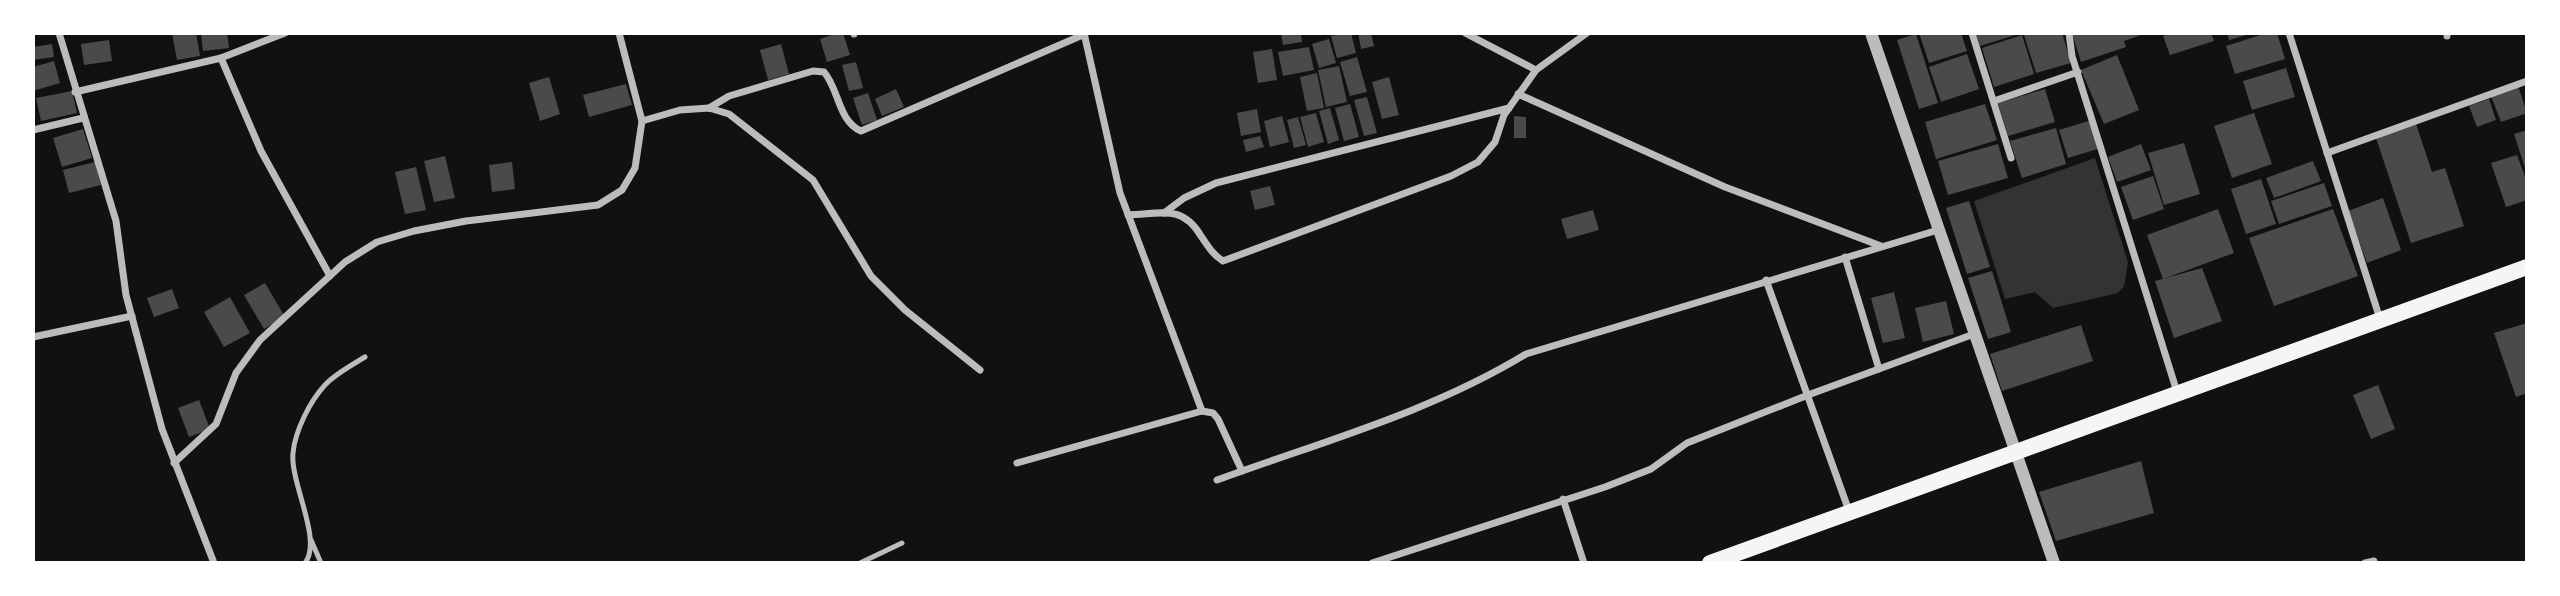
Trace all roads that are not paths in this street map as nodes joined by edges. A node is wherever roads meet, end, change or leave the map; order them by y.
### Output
1 (59, 33) edge
2 (285, 33) edge
3 (619, 33) edge
4 (1587, 33) edge
5 (1871, 33) edge
6 (1972, 33) edge
7 (2069, 33) edge
8 (2289, 33) edge
9 (1084, 34) edge
10 (1470, 34) edge
11 (221, 58) junction
12 (1536, 70) junction
13 (2077, 72) junction
14 (2527, 80) edge
15 (75, 92) junction
16 (1518, 94) junction
17 (1994, 101) junction
18 (1509, 107) junction
19 (709, 108) junction
20 (83, 118) junction
21 (642, 121) junction
22 (33, 130) edge
23 (2327, 153) junction
24 (2011, 158) dead end
25 (1163, 214) junction
26 (1128, 215) junction
27 (1938, 230) junction
28 (1882, 246) junction
29 (1845, 257) junction
30 (2527, 267) edge
31 (330, 276) junction
32 (1766, 280) junction
33 (132, 316) junction
34 (2380, 320) junction
35 (1974, 334) junction
36 (33, 337) edge
37 (365, 357) dead end
38 (1880, 369) junction
39 (980, 370) dead end
40 (2177, 392) junction
41 (1808, 395) junction
42 (1202, 411) junction
43 (2014, 452) junction
44 (174, 463) junction
45 (1017, 463) dead end
46 (1242, 471) junction
47 (1217, 480) dead end
48 (1563, 499) junction
49 (1850, 512) junction
50 (311, 539) junction
51 (902, 543) dead end
52 (1740, 558) edge
53 (215, 563) edge
54 (306, 563) edge
55 (321, 563) edge
56 (860, 563) edge
57 (1372, 563) edge
58 (1584, 563) edge
59 (1710, 563) edge
60 (2054, 563) edge

1 - 15 street
2 - 11 street
3 - 21 street
4 - 12 street
5 - 27 street
6 - 17 street
7 - 13 street
8 - 23 street
9 - 19 street
9 - 26 street
10 - 12 street
11 - 15 street
11 - 31 street
12 - 16 street
13 - 17 street
13 - 40 street
14 - 23 street
15 - 20 street
16 - 18 street
16 - 28 street
17 - 24 street
18 - 25 street
18 - 25 street
19 - 21 street
19 - 39 street
20 - 22 street
20 - 33 street
21 - 31 street
23 - 34 street
25 - 26 street
26 - 42 street
27 - 28 street
27 - 35 street
28 - 29 street
29 - 32 street
29 - 38 street
30 - 34 main road
31 - 44 street
32 - 41 street
32 - 46 street
33 - 36 street
33 - 44 street
34 - 40 main road
35 - 38 street
35 - 43 street
37 - 50 lane
38 - 41 street
40 - 43 main road
41 - 48 street
41 - 49 street
42 - 45 street
42 - 46 street
43 - 49 main road
43 - 60 street
44 - 53 street
46 - 47 street
48 - 57 street
48 - 58 street
49 - 52 main road
50 - 54 lane
50 - 55 lane
51 - 56 lane
52 - 59 main road

